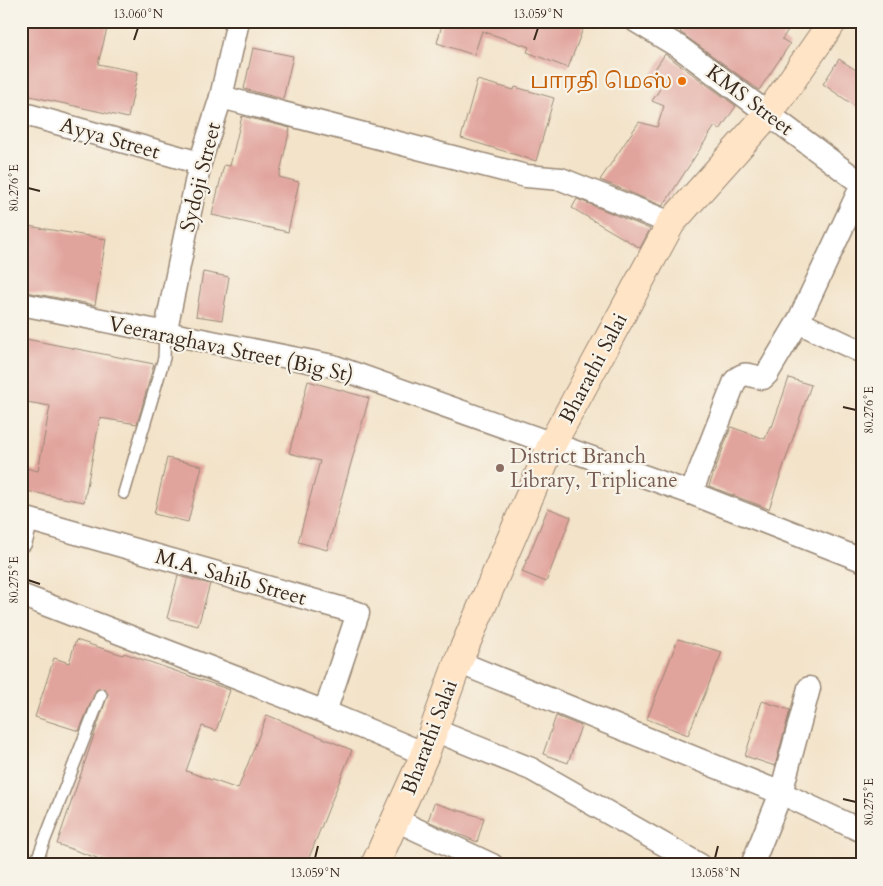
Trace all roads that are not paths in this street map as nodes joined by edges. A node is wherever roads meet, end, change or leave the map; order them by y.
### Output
1 (238, 21) edge
2 (636, 21) edge
3 (833, 21) edge
4 (221, 97) junction
5 (21, 113) edge
6 (769, 113) junction
7 (200, 163) junction
8 (862, 185) edge
9 (671, 223) junction
10 (21, 304) edge
11 (798, 322) junction
12 (165, 334) junction
13 (862, 352) edge
14 (552, 444) junction
15 (124, 493) dead end
16 (691, 493) junction
17 (21, 542) edge
18 (862, 560) edge
19 (21, 595) edge
20 (458, 662) junction
21 (809, 688) dead end
22 (102, 695) dead end
23 (325, 712) junction
24 (429, 742) junction
25 (781, 793) junction
26 (396, 820) junction
27 (862, 831) edge
28 (34, 865) edge
29 (375, 865) edge
30 (492, 865) edge
31 (700, 865) edge
32 (752, 865) edge

1 - 4 street, Sydoji Street
2 - 6 street, KMS Street
3 - 6 street, Bharathi Salai
4 - 7 street, Sydoji Street
4 - 9 street
5 - 7 street, Ayya Street
6 - 8 street, KMS Street
6 - 9 street, Bharathi Salai
7 - 12 street, Sydoji Street
8 - 11 street
9 - 14 street, Bharathi Salai
10 - 12 street, Veeraraghava Street (Big St)
11 - 13 street
11 - 16 street
12 - 14 street, Veeraraghava Street (Big St)
12 - 15 lane
14 - 16 street, Veeraraghava Street (Big St)
14 - 20 street, Bharathi Salai
16 - 18 street, Veeraraghava Street (Big St)
17 - 23 street, M.A. Sahib Street
19 - 23 street
20 - 24 street, Bharathi Salai
20 - 25 street
21 - 25 street
22 - 28 lane
23 - 24 street
24 - 26 street, Bharathi Salai
24 - 31 street
25 - 27 street
25 - 32 street
26 - 29 street, Bharathi Salai
26 - 30 street

